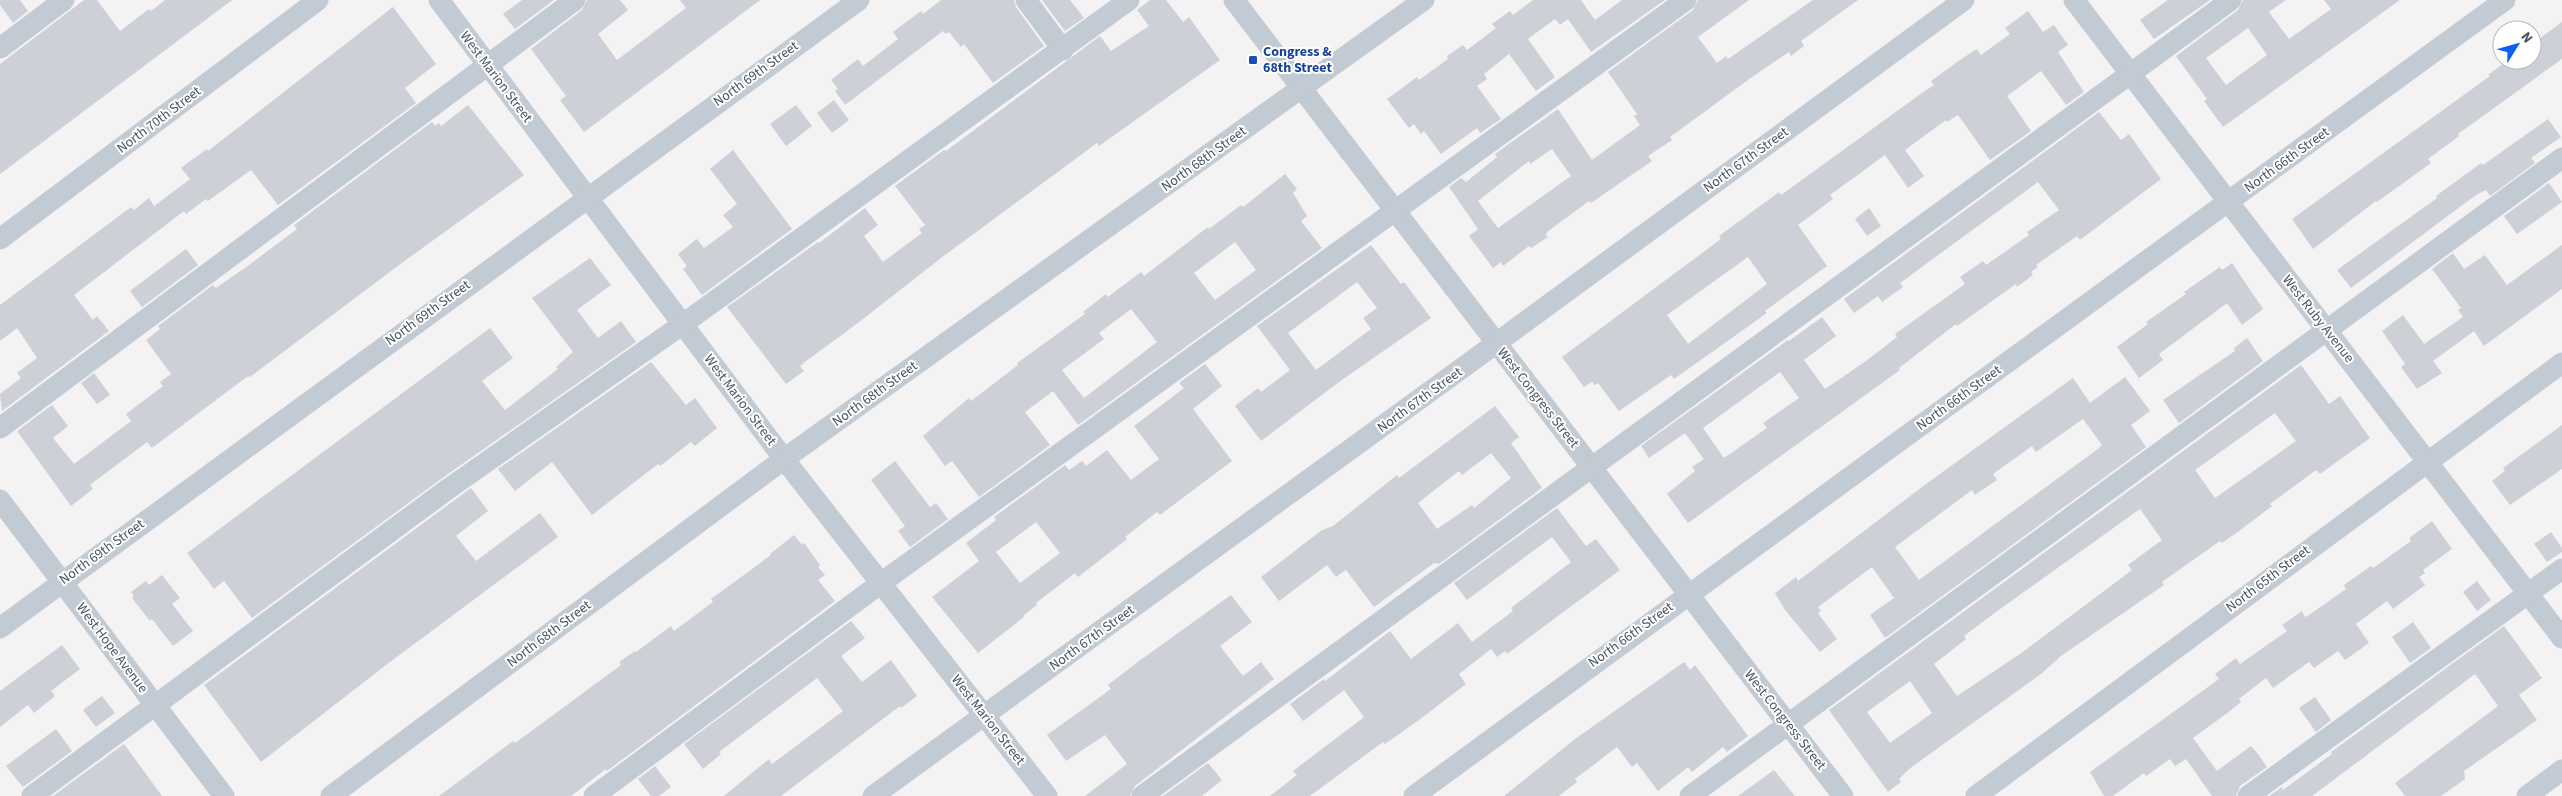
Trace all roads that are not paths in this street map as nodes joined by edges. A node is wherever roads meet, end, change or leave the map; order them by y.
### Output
1 (64, 0) edge
2 (318, 0) edge
3 (439, 0) edge
4 (575, 0) edge
5 (858, 0) edge
6 (1026, 0) edge
7 (1129, 0) edge
8 (1234, 0) edge
9 (1424, 0) edge
10 (1686, 0) edge
11 (1964, 0) edge
12 (2074, 0) edge
13 (2231, 0) edge
14 (2505, 0) edge
15 (0, 48) edge
16 (1063, 50) junction
17 (487, 64) junction
18 (2130, 73) junction
19 (1301, 89) junction
20 (2562, 158) edge
21 (587, 197) junction
22 (2229, 203) junction
23 (1395, 212) junction
24 (0, 239) edge
25 (683, 324) junction
26 (2327, 330) junction
27 (1496, 344) junction
28 (2562, 363) edge
29 (0, 428) edge
30 (784, 459) junction
31 (2428, 460) junction
32 (1592, 469) junction
33 (0, 500) edge
34 (2562, 569) edge
35 (62, 581) junction
36 (881, 583) junction
37 (2528, 593) junction
38 (1688, 594) junction
39 (0, 628) edge
40 (2562, 638) edge
41 (154, 704) junction
42 (985, 716) junction
43 (1788, 724) junction
44 (2562, 770) edge
45 (32, 796) edge
46 (224, 796) edge
47 (331, 796) edge
48 (594, 796) edge
49 (873, 796) edge
50 (1047, 796) edge
51 (1142, 796) edge
52 (1414, 796) edge
53 (1690, 796) edge
54 (1843, 796) edge
55 (1976, 796) edge
56 (2248, 796) edge
57 (2527, 796) edge

1 - 15 street
2 - 24 street, North 70th Street
3 - 17 street, West Marion Street
4 - 17 street
5 - 21 street, North 69th Street
6 - 16 street
7 - 16 street
8 - 19 street, West Congress Street
9 - 19 street, North 68th Street
10 - 23 street
11 - 27 street, North 67th Street
12 - 18 street, West Ruby Avenue
13 - 18 street
14 - 22 street, North 66th Street
16 - 25 street
17 - 21 street, West Marion Street
17 - 29 street
18 - 22 street, West Ruby Avenue
18 - 32 street
19 - 23 street, West Congress Street
19 - 30 street, North 68th Street
20 - 26 street
21 - 25 street, West Marion Street
21 - 35 street, North 69th Street
22 - 26 street, West Ruby Avenue
22 - 38 street, North 66th Street
23 - 27 street, West Congress Street
23 - 36 street
25 - 30 street, West Marion Street
25 - 41 street
26 - 31 street, West Ruby Avenue
26 - 43 street
27 - 32 street, West Congress Street
27 - 42 street, North 67th Street
28 - 31 street, North 65th Street
30 - 36 street, West Marion Street
30 - 47 street, North 68th Street
31 - 37 street, West Ruby Avenue
31 - 55 street, North 65th Street
32 - 38 street, West Congress Street
32 - 51 street
33 - 35 street, West Hope Avenue
34 - 37 street
35 - 39 street, North 69th Street
35 - 41 street, West Hope Avenue
36 - 42 street, West Marion Street
36 - 48 street
37 - 40 street, West Ruby Avenue
37 - 56 street
38 - 43 street, West Congress Street
38 - 52 street, North 66th Street
41 - 45 street
41 - 46 street, West Hope Avenue
42 - 49 street, North 67th Street
42 - 50 street, West Marion Street
43 - 53 street
43 - 54 street, West Congress Street
44 - 57 street

